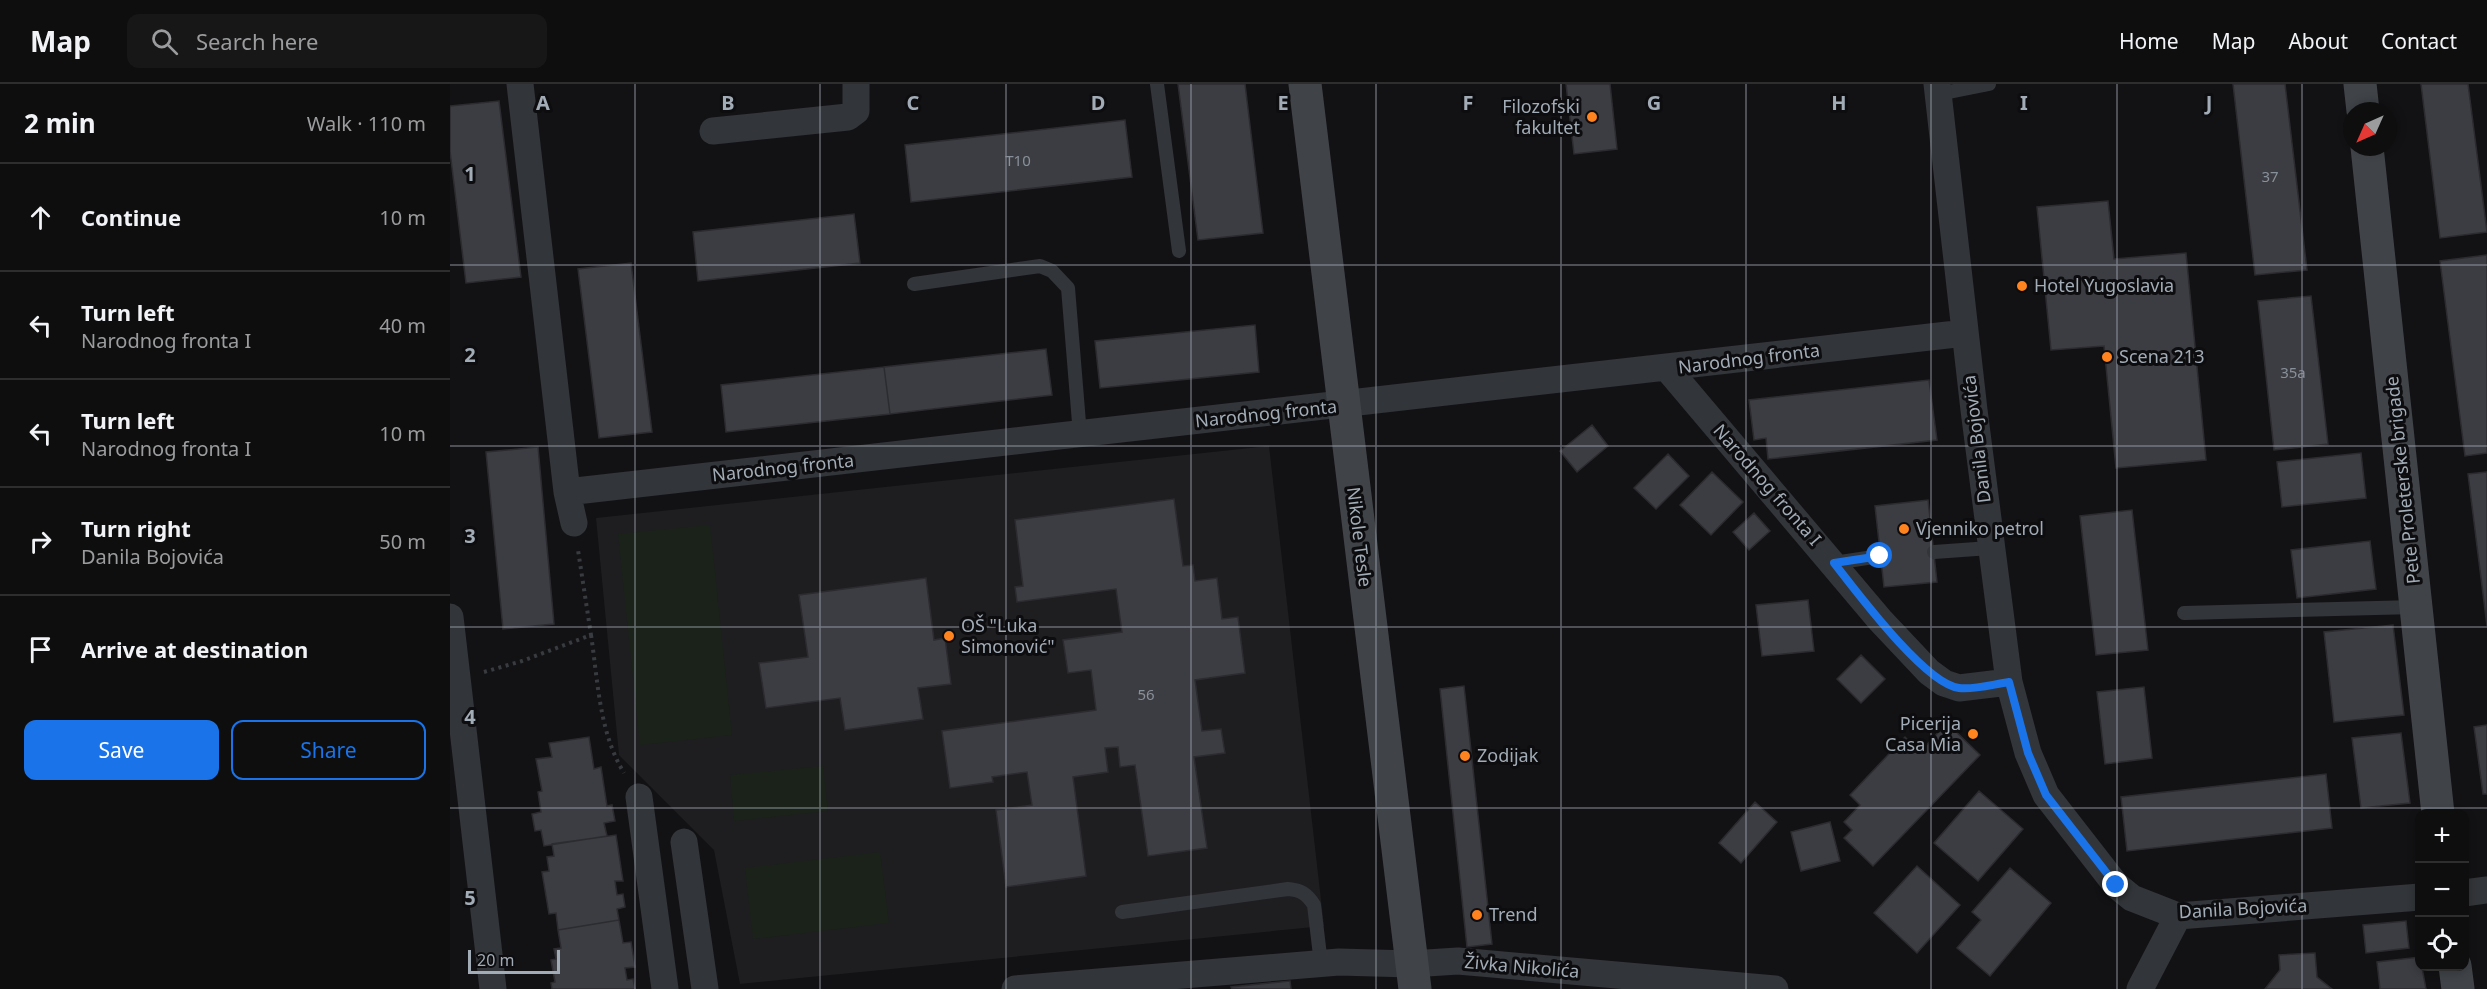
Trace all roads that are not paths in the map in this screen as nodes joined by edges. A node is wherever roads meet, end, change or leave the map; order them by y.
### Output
1 (520, 84) edge
2 (856, 84) edge
3 (1157, 84) edge
4 (1305, 84) edge
5 (1989, 84) edge
6 (2360, 84) edge
7 (1938, 89) edge
8 (2362, 102) edge
9 (713, 130) dead end
10 (2368, 156) edge
11 (1179, 251) dead end
12 (914, 284) dead end
13 (1965, 333) junction
14 (1667, 368) junction
15 (1343, 405) junction
16 (1080, 435) junction
17 (567, 492) junction
18 (574, 523) road end
19 (1990, 548) junction
20 (1934, 552) dead end
21 (1880, 556) dead end
22 (1834, 563) junction
23 (2416, 607) junction
24 (2184, 613) dead end
25 (450, 617) edge
26 (2009, 682) junction
27 (639, 797) road end
28 (2438, 809) edge
29 (684, 842) dead end
30 (2487, 890) edge
31 (2469, 892) edge
32 (2415, 897) edge
33 (1122, 912) dead end
34 (2178, 916) junction
35 (1321, 964) junction
36 (2456, 971) edge
37 (1413, 977) edge
38 (493, 989) edge
39 (665, 989) edge
40 (705, 989) edge
41 (1015, 989) edge
42 (1775, 989) edge
43 (2140, 989) edge
44 (2458, 989) edge

1 - 17 street
2 - 9 street
3 - 11 lane
4 - 15 street, Nikole Tesle
5 - 7 lane
6 - 8 street
7 - 13 street, Danila Bojovića
10 - 23 street, Pete Proleterske brigade
12 - 16 lane
13 - 14 street, Narodnog fronta
13 - 19 street, Danila Bojovića
14 - 15 street, Narodnog fronta
14 - 22 street, Narodnog fronta I
15 - 16 street, Narodnog fronta
15 - 37 street, Nikole Tesle
16 - 17 street, Narodnog fronta
17 - 18 street
19 - 20 lane
19 - 26 street, Danila Bojovića
21 - 22 lane
22 - 26 street, Narodnog fronta I
23 - 24 lane
23 - 28 street, Pete Proleterske brigade
25 - 38 street
26 - 34 street, Danila Bojovića
27 - 39 street
29 - 40 street
30 - 31 street
32 - 34 street, Danila Bojovića
33 - 35 lane
34 - 43 street
35 - 37 street, Živka Nikolića
35 - 41 street, Živka Nikolića
36 - 44 street
37 - 42 street, Živka Nikolića

